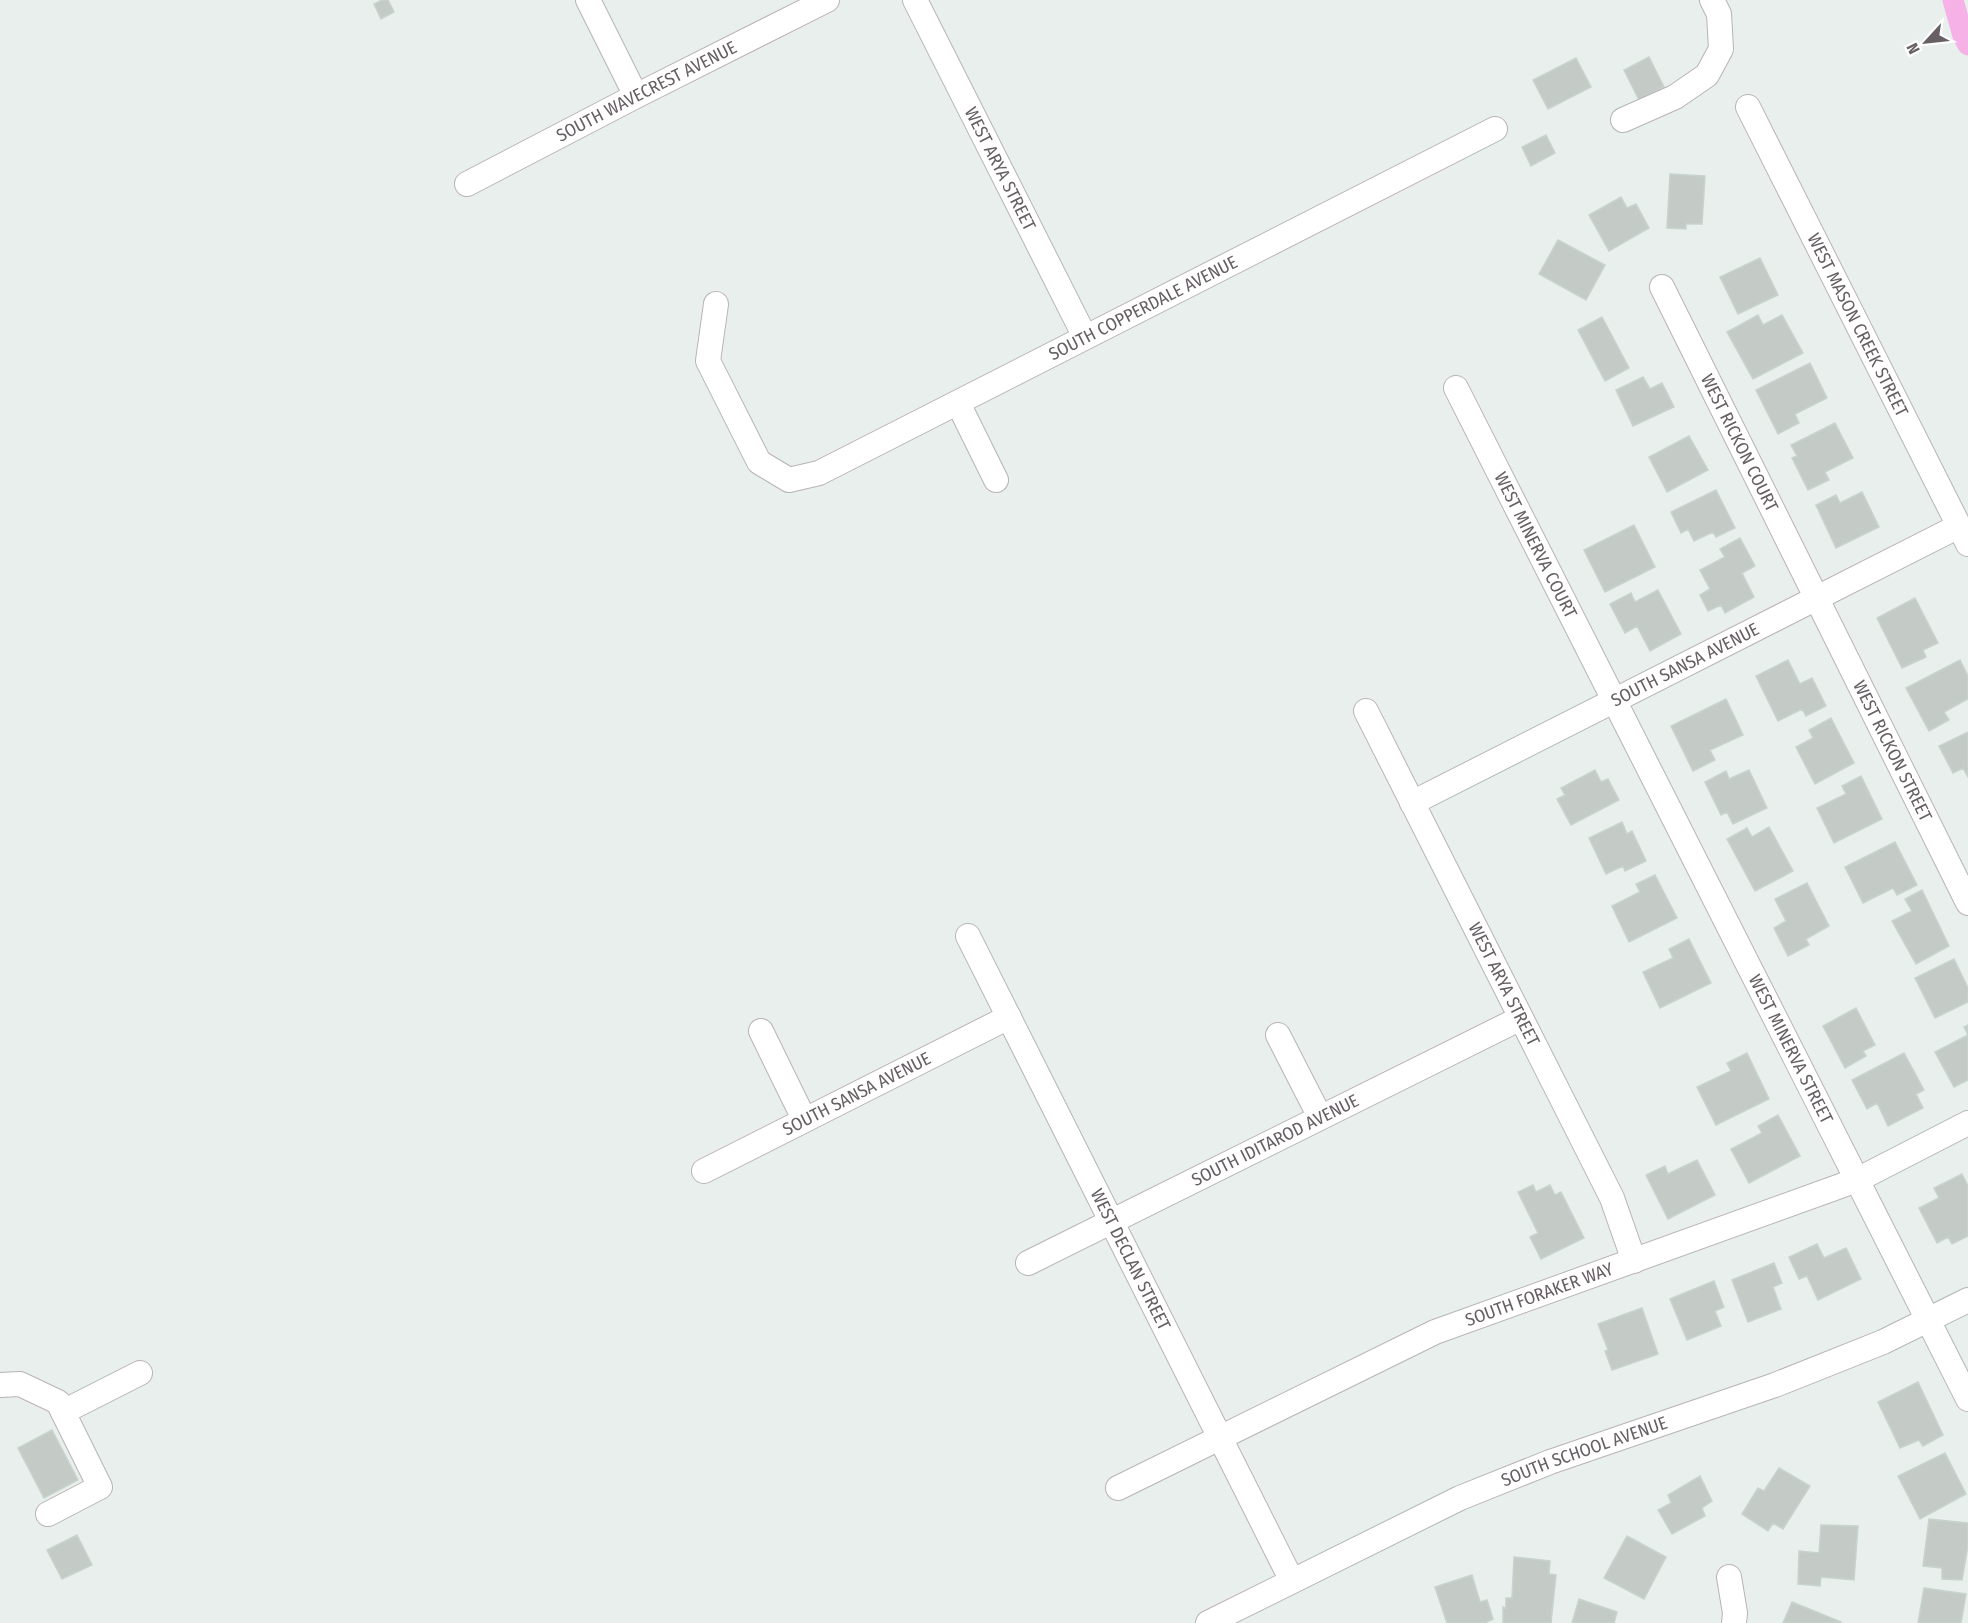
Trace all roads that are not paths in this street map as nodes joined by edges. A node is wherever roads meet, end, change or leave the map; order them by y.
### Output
1 (588, 0) edge
2 (827, 0) edge
3 (915, 0) edge
4 (1712, 0) edge
5 (636, 96) junction
6 (1748, 107) dead end
7 (1623, 120) dead end
8 (1495, 129) dead end
9 (467, 184) dead end
10 (1662, 287) dead end
11 (717, 304) dead end
12 (1085, 338) junction
13 (1456, 388) dead end
14 (958, 403) junction
15 (996, 480) dead end
16 (1963, 535) edge
17 (1816, 598) junction
18 (1614, 700) junction
19 (1366, 711) dead end
20 (1412, 803) junction
21 (1968, 903) edge
22 (968, 936) dead end
23 (1009, 1017) junction
24 (1521, 1018) junction
25 (761, 1031) dead end
26 (1278, 1035) dead end
27 (1320, 1117) junction
28 (804, 1119) junction
29 (1968, 1123) edge
30 (704, 1170) dead end
31 (1857, 1180) junction
32 (1112, 1221) junction
33 (1634, 1261) junction
34 (1028, 1263) dead end
35 (1968, 1300) edge
36 (1928, 1320) junction
37 (140, 1372) dead end
38 (0, 1385) edge
39 (1968, 1399) edge
40 (63, 1412) junction
41 (1221, 1437) junction
42 (1118, 1488) dead end
43 (48, 1514) dead end
44 (1729, 1577) dead end
45 (1292, 1581) junction
46 (1208, 1623) edge
47 (1734, 1623) edge

1 - 5 street
2 - 5 street, SOUTH WAVECREST AVENUE
3 - 12 street, WEST ARYA STREET
4 - 7 street
5 - 9 street, SOUTH WAVECREST AVENUE
6 - 16 street, WEST MASON CREEK STREET
8 - 12 street, SOUTH COPPERDALE AVENUE
10 - 17 street, WEST RICKON COURT
11 - 14 street, SOUTH COPPERDALE AVENUE
12 - 14 street, SOUTH COPPERDALE AVENUE
13 - 18 street, WEST MINERVA COURT
14 - 15 street
16 - 17 street, SOUTH SANSA AVENUE
17 - 18 street, SOUTH SANSA AVENUE
17 - 21 street, WEST RICKON STREET
18 - 20 street, SOUTH SANSA AVENUE
18 - 31 street, WEST MINERVA STREET
19 - 20 street, WEST ARYA STREET
20 - 24 street, WEST ARYA STREET
22 - 23 street, WEST DECLAN STREET
23 - 28 street, SOUTH SANSA AVENUE
23 - 32 street, WEST DECLAN STREET
24 - 27 street, SOUTH IDITAROD AVENUE
24 - 33 street, WEST ARYA STREET
25 - 28 street
26 - 27 street
27 - 32 street, SOUTH IDITAROD AVENUE
28 - 30 street, SOUTH SANSA AVENUE
29 - 31 street, SOUTH FORAKER WAY
31 - 33 street, SOUTH FORAKER WAY
31 - 36 street, WEST MINERVA STREET
32 - 34 street, SOUTH IDITAROD AVENUE
32 - 41 street, WEST DECLAN STREET
33 - 41 street, SOUTH FORAKER WAY
35 - 36 street, SOUTH SCHOOL AVENUE
36 - 39 street, WEST MINERVA STREET
36 - 45 street, SOUTH SCHOOL AVENUE
37 - 40 street
38 - 40 street
40 - 43 street
41 - 42 street, SOUTH FORAKER WAY
41 - 45 street, WEST DECLAN STREET
44 - 47 street
45 - 46 street, SOUTH SCHOOL AVENUE

